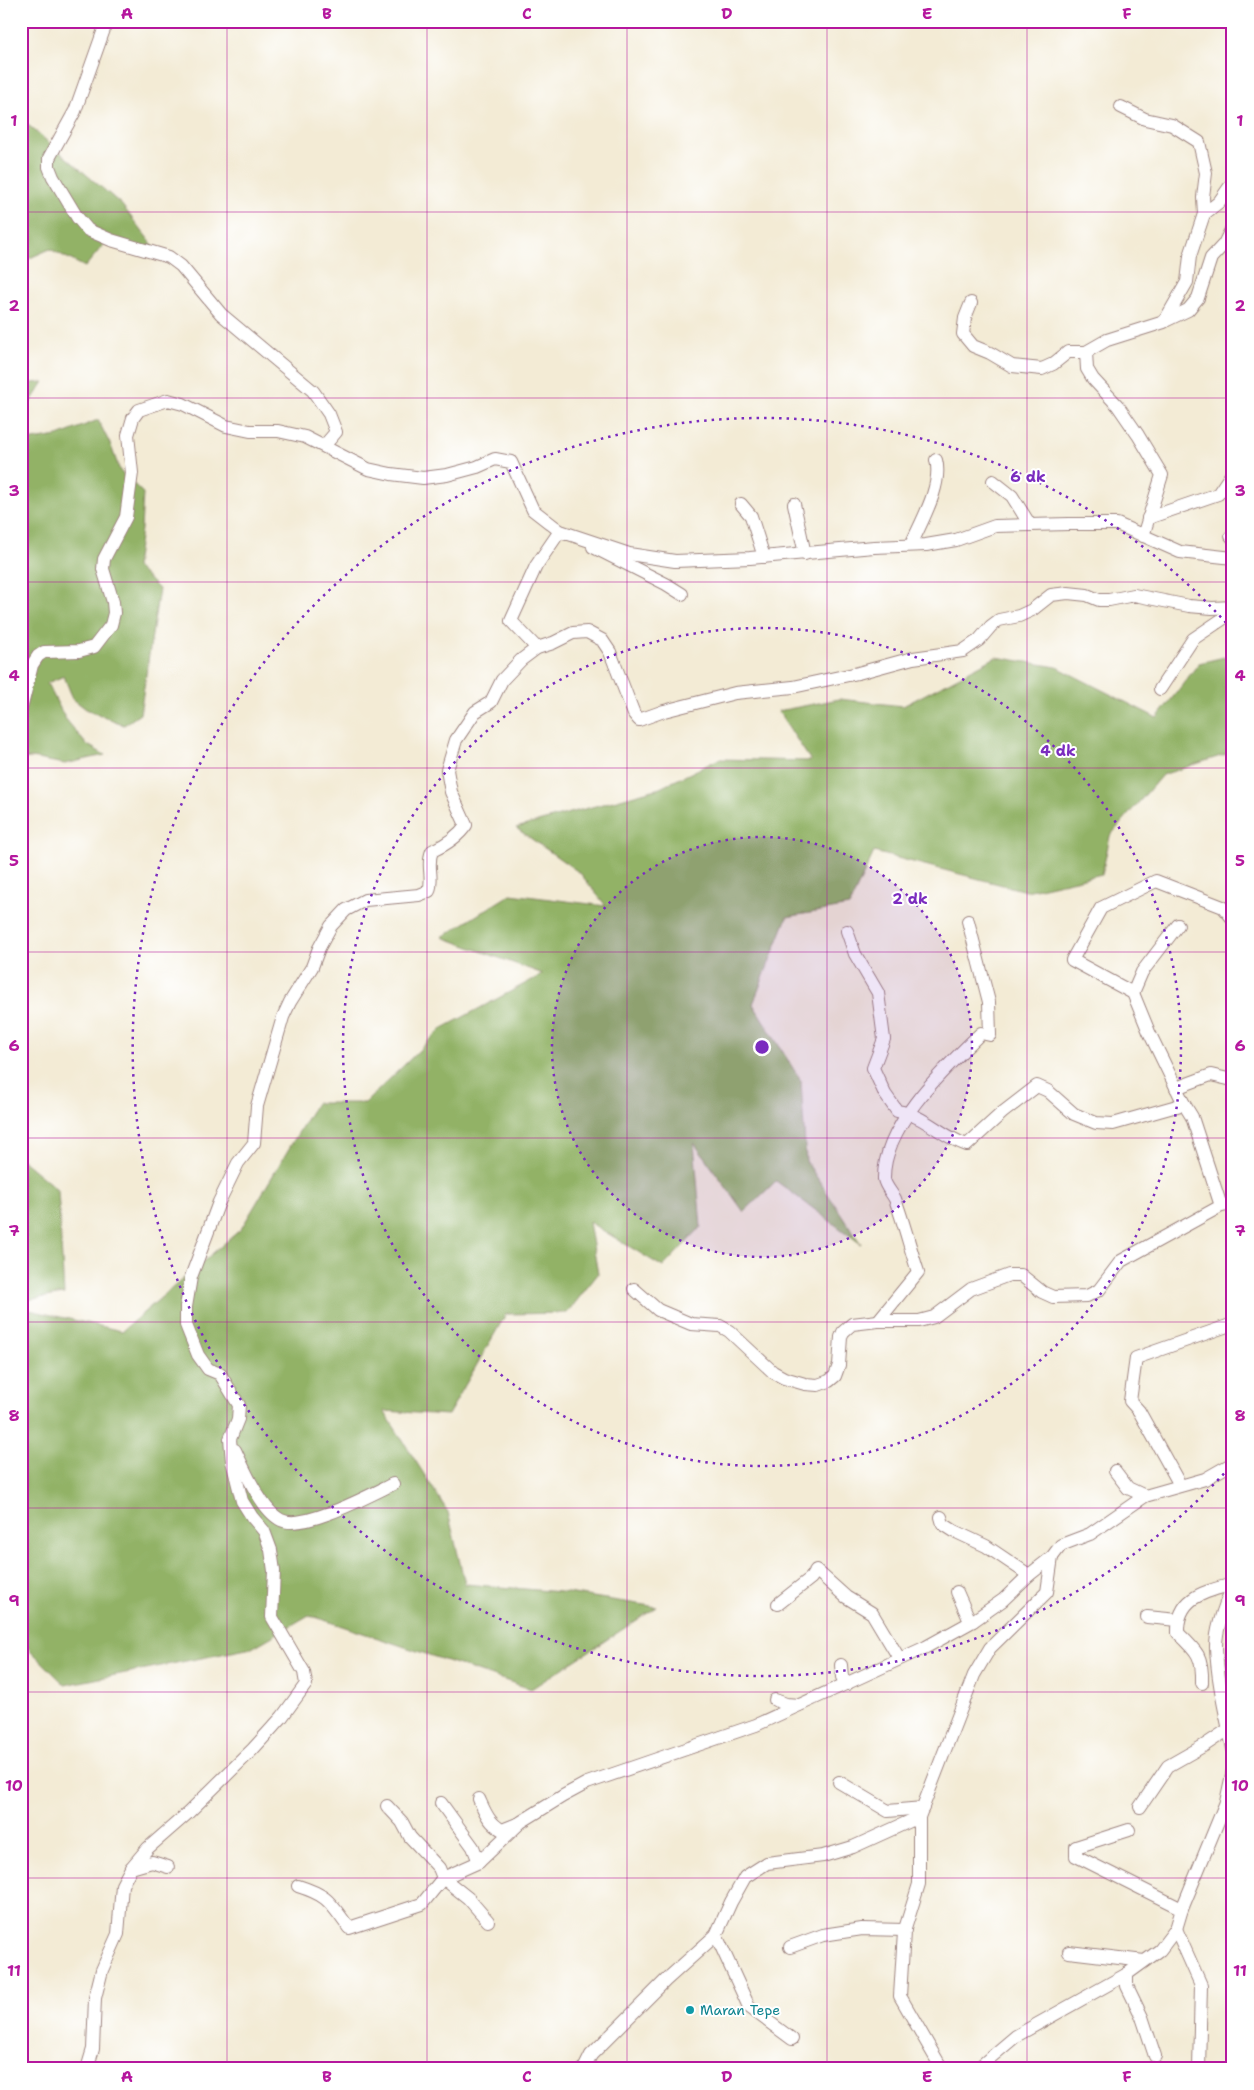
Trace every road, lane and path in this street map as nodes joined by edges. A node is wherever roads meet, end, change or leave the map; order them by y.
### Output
1 (107, 21) edge
2 (1121, 107) dead end
3 (1233, 182) edge
4 (1204, 214) junction
5 (1233, 226) edge
6 (971, 303) dead end
7 (1164, 322) junction
8 (1086, 352) junction
9 (324, 446) junction
10 (936, 460) dead end
11 (1233, 472) edge
12 (993, 481) dead end
13 (741, 504) dead end
14 (794, 504) dead end
15 (1148, 518) junction
16 (1030, 524) junction
17 (560, 531) junction
18 (1143, 536) junction
19 (911, 545) junction
20 (805, 554) junction
21 (764, 557) junction
22 (1233, 558) edge
23 (682, 594) dead end
24 (1233, 607) edge
25 (1233, 612) edge
26 (537, 648) junction
27 (1160, 689) dead end
28 (21, 709) edge
29 (1233, 919) edge
30 (968, 921) dead end
31 (1178, 925) dead end
32 (847, 931) dead end
33 (1133, 993) junction
34 (1228, 1079) dead end
35 (1176, 1088) junction
36 (1184, 1104) junction
37 (910, 1113) junction
38 (1227, 1205) edge
39 (634, 1290) dead end
40 (878, 1321) junction
41 (1233, 1324) edge
42 (230, 1438) junction
43 (1233, 1463) edge
44 (1115, 1471) dead end
45 (393, 1484) dead end
46 (1180, 1485) junction
47 (1145, 1496) junction
48 (941, 1516) dead end
49 (1052, 1557) junction
50 (1029, 1575) junction
51 (1233, 1585) edge
52 (957, 1592) dead end
53 (778, 1604) dead end
54 (1147, 1618) dead end
55 (1178, 1620) junction
56 (973, 1621) junction
57 (899, 1658) junction
58 (841, 1666) dead end
59 (1202, 1683) dead end
60 (847, 1684) junction
61 (775, 1700) dead end
62 (801, 1705) junction
63 (1229, 1728) junction
64 (1233, 1749) edge
65 (1233, 1770) edge
66 (840, 1782) dead end
67 (479, 1799) dead end
68 (441, 1803) dead end
69 (387, 1806) dead end
70 (1140, 1807) dead end
71 (921, 1812) junction
72 (521, 1822) junction
73 (1129, 1830) dead end
74 (479, 1862) junction
75 (168, 1867) dead end
76 (131, 1868) junction
77 (443, 1878) junction
78 (298, 1886) dead end
79 (1182, 1910) junction
80 (488, 1922) dead end
81 (1176, 1929) junction
82 (905, 1930) junction
83 (716, 1935) junction
84 (790, 1947) dead end
85 (1069, 1952) dead end
86 (1144, 1961) junction
87 (1127, 1974) junction
88 (792, 2039) dead end
89 (1155, 2056) dead end
90 (87, 2069) edge
91 (584, 2069) edge
92 (942, 2069) edge
93 (976, 2069) edge
94 (1199, 2069) edge

1 - 9 street
2 - 4 street
3 - 4 street
4 - 7 street
5 - 7 street
6 - 8 street
7 - 8 street
8 - 15 street
9 - 17 street
9 - 28 street
10 - 19 street
11 - 15 street
12 - 16 street
13 - 21 street
14 - 20 street
15 - 18 street
16 - 18 street
16 - 19 street
17 - 21 street
17 - 23 street
17 - 26 street
18 - 22 street
19 - 20 street
20 - 21 street
24 - 26 street
25 - 27 street
26 - 42 street
29 - 33 street
30 - 37 street
31 - 33 street
32 - 37 street
33 - 35 street
34 - 35 street
35 - 36 street
36 - 37 street
36 - 38 street
37 - 40 street
38 - 40 street
39 - 40 street
41 - 46 street
42 - 45 street
42 - 76 street
43 - 46 street
44 - 47 street
46 - 47 street
47 - 49 street
48 - 50 street
49 - 50 street
49 - 71 street
50 - 56 street
51 - 55 street
51 - 63 street
52 - 56 street
53 - 57 street
54 - 55 street
55 - 59 street
56 - 57 street
57 - 60 street
58 - 60 street
60 - 62 street
61 - 62 street
62 - 72 street
63 - 64 street
63 - 70 street
65 - 79 street
66 - 71 street
67 - 72 street
68 - 74 street
69 - 77 street
71 - 82 street
71 - 83 street
72 - 74 street
73 - 79 street
74 - 77 street
75 - 76 street
76 - 90 street
77 - 78 street
77 - 80 street
79 - 81 street
81 - 86 street
81 - 94 street
82 - 84 street
82 - 92 street
83 - 88 street
83 - 91 street
85 - 86 street
86 - 87 street
87 - 89 street
87 - 93 street

